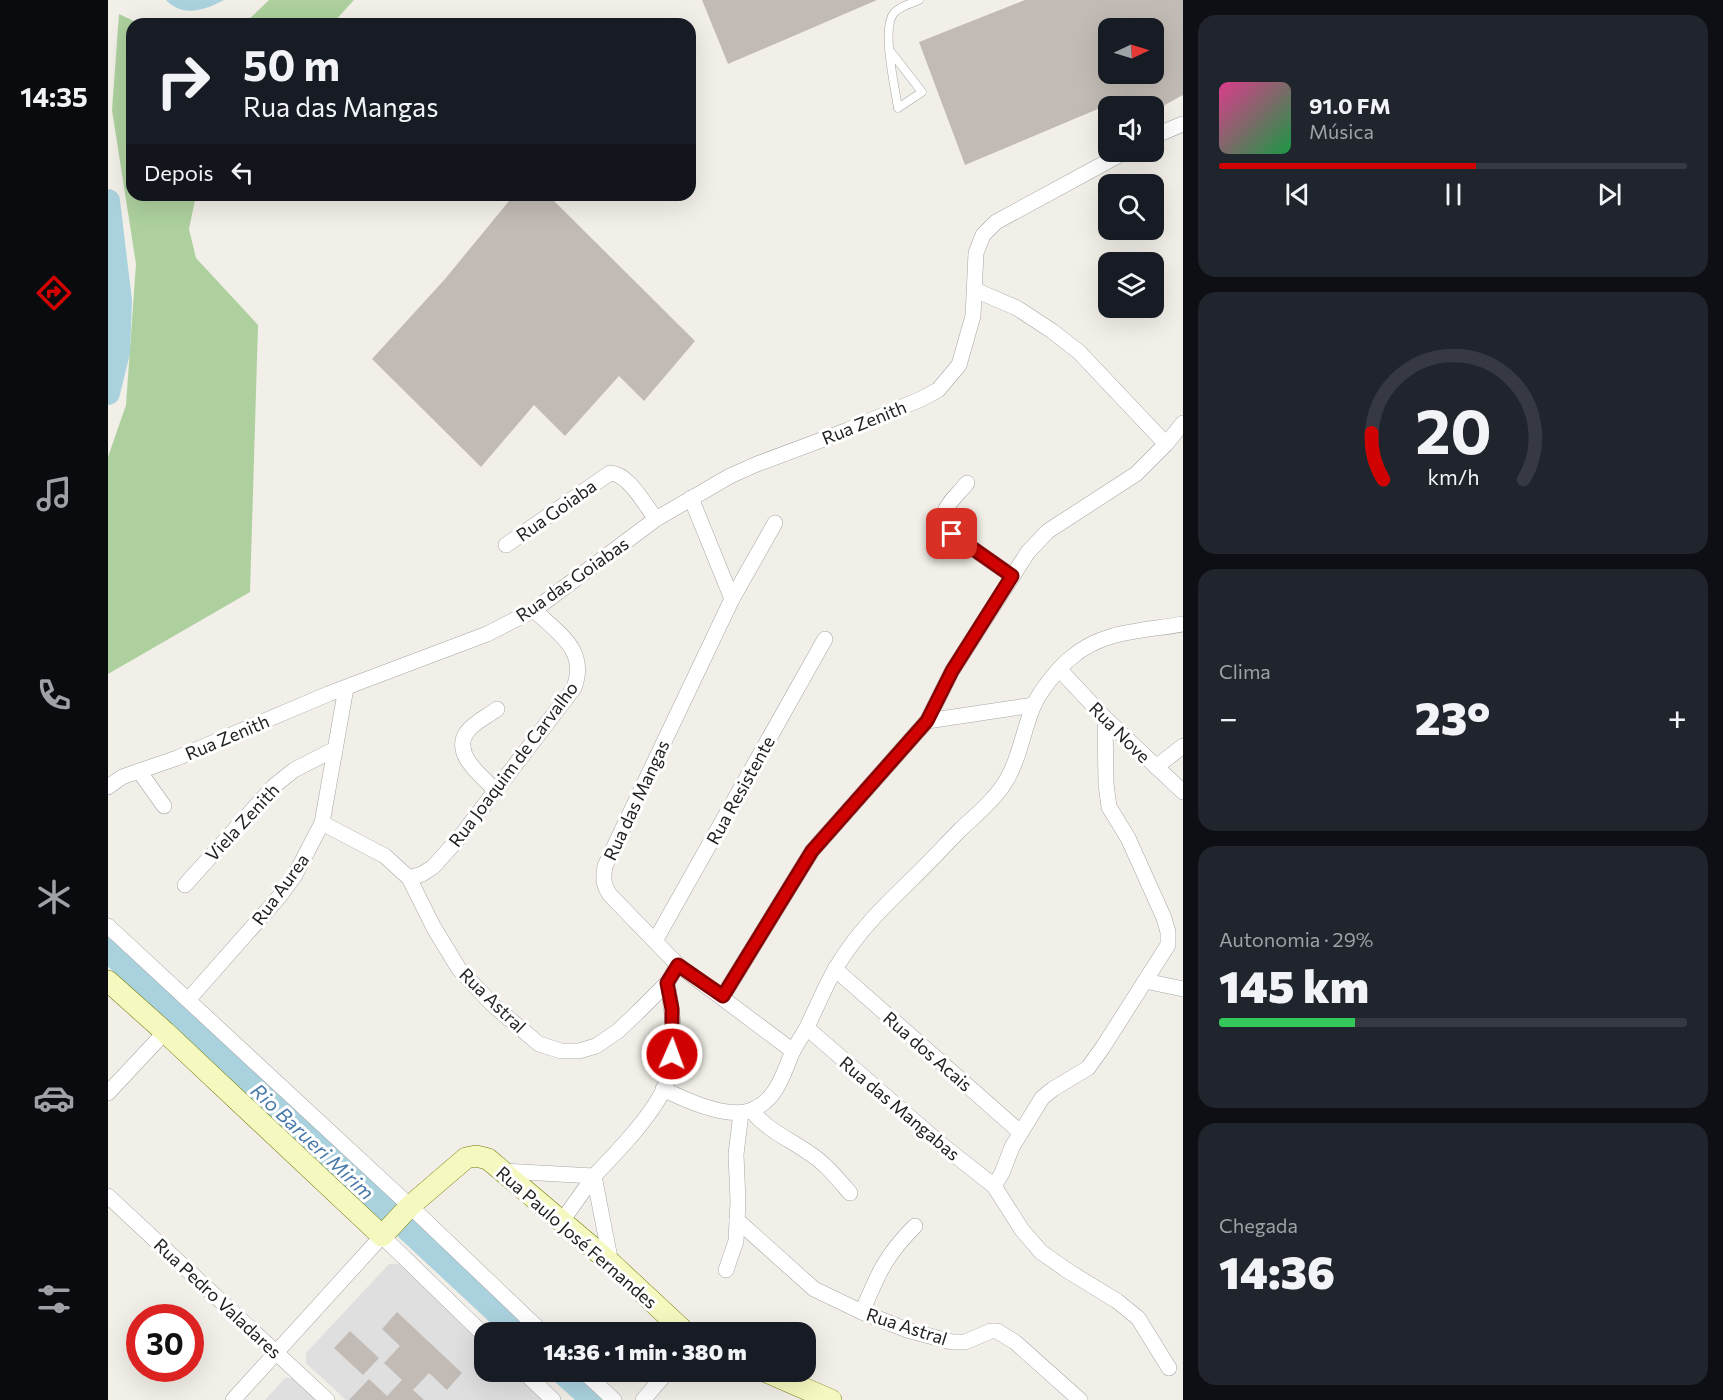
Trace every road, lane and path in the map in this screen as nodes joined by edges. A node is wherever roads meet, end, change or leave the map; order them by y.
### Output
1 (919, 0) edge
2 (891, 52) junction
3 (1183, 124) edge
4 (1164, 132) edge
5 (1107, 162) edge
6 (975, 290) junction
7 (1183, 423) edge
8 (1166, 444) junction
9 (967, 483) dead end
10 (691, 498) junction
11 (656, 519) junction
12 (775, 523) dead end
13 (506, 545) dead end
14 (1012, 576) junction
15 (732, 599) junction
16 (534, 610) junction
17 (1183, 624) edge
18 (825, 639) dead end
19 (1059, 669) junction
20 (346, 688) junction
21 (1034, 705) junction
22 (497, 709) dead end
23 (1105, 718) junction
24 (927, 721) junction
25 (1183, 746) edge
26 (335, 749) junction
27 (1156, 767) junction
28 (139, 771) junction
29 (108, 787) edge
30 (496, 791) junction
31 (1183, 792) edge
32 (164, 806) dead end
33 (322, 823) junction
34 (409, 878) junction
35 (185, 885) dead end
36 (108, 926) edge
37 (655, 940) junction
38 (678, 965) junction
39 (835, 969) junction
40 (108, 981) edge
41 (1145, 981) junction
42 (667, 983) junction
43 (1183, 989) edge
44 (723, 996) junction
45 (188, 1000) junction
46 (807, 1028) junction
47 (165, 1032) junction
48 (794, 1051) junction
49 (663, 1089) junction
50 (108, 1093) edge
51 (746, 1112) junction
52 (1020, 1132) junction
53 (502, 1171) junction
54 (594, 1176) junction
55 (994, 1186) junction
56 (850, 1193) dead end
57 (108, 1196) edge
58 (407, 1210) junction
59 (737, 1220) junction
60 (561, 1221) junction
61 (915, 1226) dead end
62 (384, 1233) junction
63 (611, 1263) junction
64 (726, 1270) dead end
65 (862, 1312) junction
66 (531, 1322) edge
67 (674, 1322) edge
68 (474, 1325) edge
69 (278, 1353) junction
70 (1169, 1368) dead end
71 (534, 1382) edge
72 (595, 1382) edge
73 (659, 1382) edge
74 (789, 1382) edge
75 (233, 1400) edge
76 (327, 1400) edge
77 (553, 1400) edge
78 (614, 1400) edge
79 (643, 1400) edge
80 (831, 1400) edge
81 (1080, 1400) edge

1 - 2 lane
2 - 2 lane
3 - 4 street
5 - 6 street, Rua Zenith
6 - 8 street
6 - 10 street, Rua Zenith
7 - 8 street
8 - 14 street
9 - 14 street
10 - 11 street, Rua das Goiabas
10 - 15 street
11 - 13 street, Rua Goiaba
11 - 16 street, Rua das Goiabas
12 - 15 street, Rua das Mangas
14 - 24 street
15 - 37 street, Rua das Mangas
16 - 20 street, Rua das Goiabas
16 - 30 street, Rua Joaquim de Carvalho
17 - 19 street
18 - 37 street, Rua Resistente
19 - 21 street
19 - 23 street, Rua Nove
20 - 26 street, Rua Aurea
20 - 28 street, Rua Zenith
21 - 24 street
21 - 39 street
22 - 30 street
23 - 27 street, Rua Nove
23 - 41 street
24 - 44 street
25 - 27 street
26 - 33 street, Rua Aurea
26 - 35 street, Viela Zenith
27 - 31 street, Rua Nove
28 - 29 street, Rua Zenith
28 - 32 street
30 - 34 street, Rua Joaquim de Carvalho
33 - 34 street, Rua Astral
33 - 45 street, Rua Aurea
34 - 42 street, Rua Astral
36 - 45 street
37 - 38 street, Rua das Mangas
38 - 42 street, Rua Astral
38 - 44 street, Rua das Mangas
39 - 46 street
39 - 52 street, Rua dos Acais
40 - 47 main road
41 - 43 street
41 - 52 street
42 - 49 street
44 - 48 street, Rua das Mangas
45 - 58 street
46 - 48 street
46 - 55 street, Rua das Mangabas
47 - 50 street
47 - 62 main road
48 - 51 street
49 - 51 street
49 - 54 street
51 - 56 street
51 - 59 street
52 - 55 street
53 - 54 street
53 - 58 main road, Rua Paulo José Fernandes
53 - 60 main road, Rua Paulo José Fernandes
54 - 60 street
54 - 63 street
55 - 70 street, Rua das Mangabas
57 - 69 street, Rua Pedro Valadares
58 - 62 main road, Rua Paulo José Fernandes
58 - 66 street
59 - 64 street
59 - 65 street, Rua Astral
60 - 63 main road, Rua Paulo José Fernandes
61 - 65 street
62 - 68 street
62 - 69 street
63 - 67 main road, Rua Paulo José Fernandes
65 - 81 street, Rua Astral
69 - 75 street
69 - 76 street, Rua Pedro Valadares
71 - 77 street
72 - 78 street
73 - 79 street
74 - 80 main road

